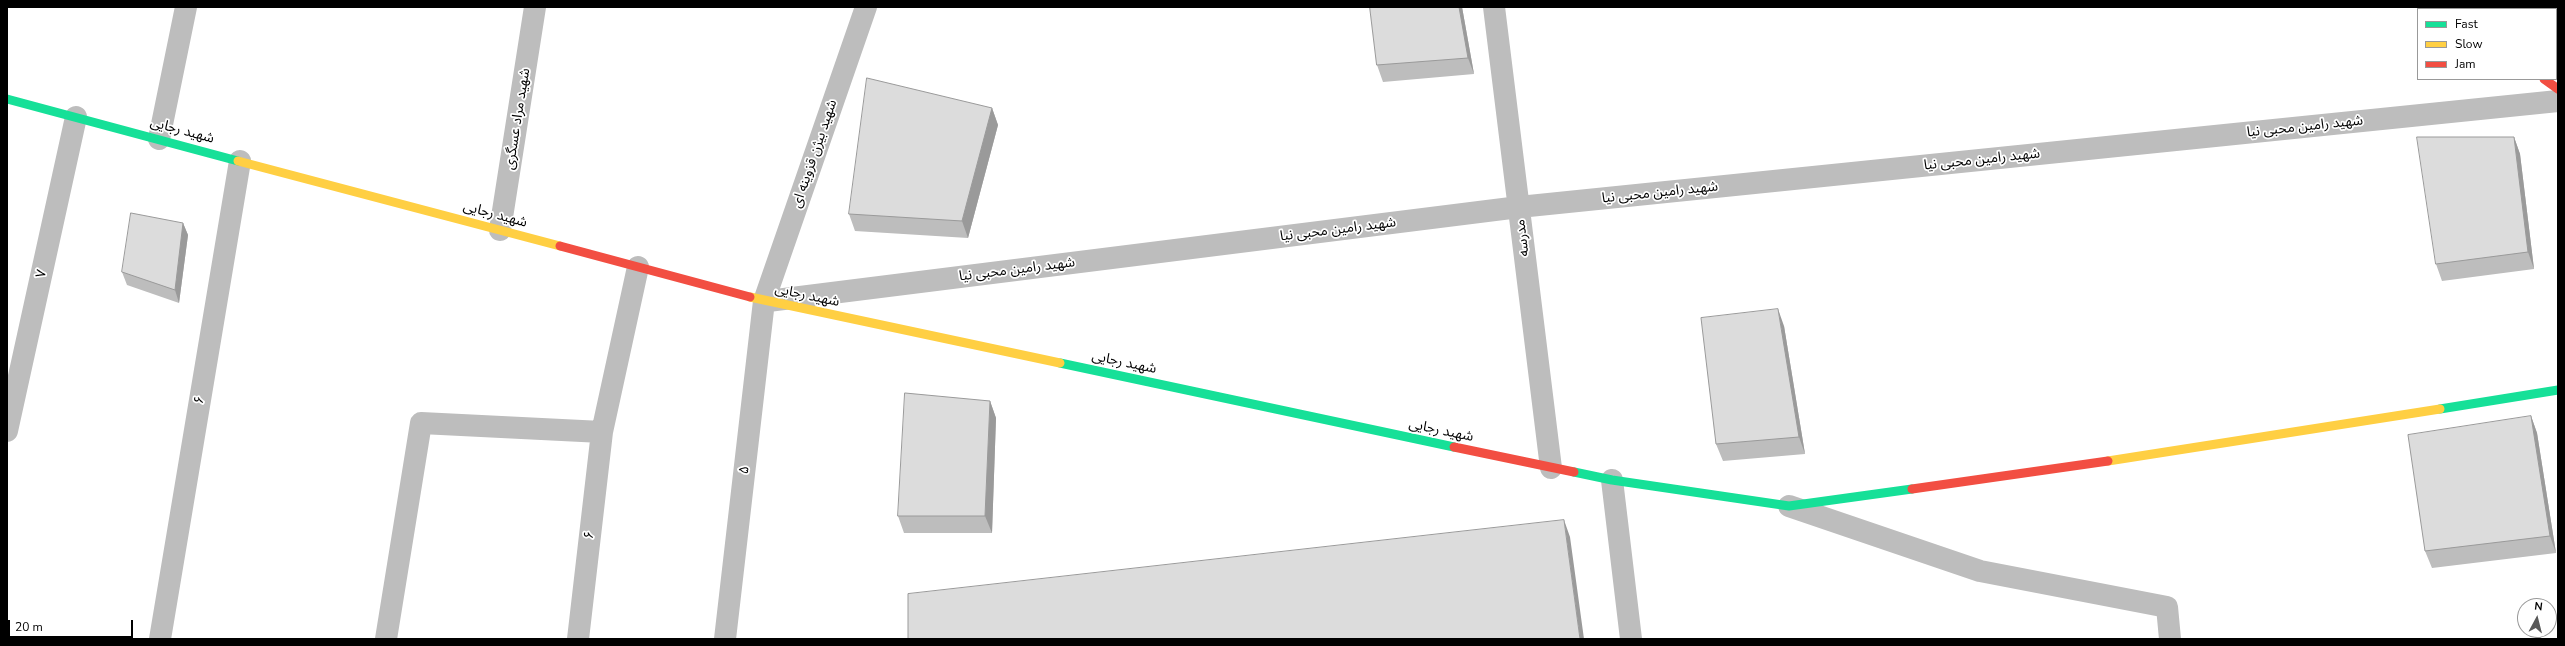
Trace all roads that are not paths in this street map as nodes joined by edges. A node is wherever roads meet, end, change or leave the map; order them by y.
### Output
1 (186, 7) edge
2 (535, 7) edge
3 (866, 7) edge
4 (1494, 7) edge
5 (2545, 80) edge
6 (2558, 89) edge
7 (7, 99) edge
8 (2558, 101) edge
9 (76, 117) junction
10 (159, 139) junction
11 (240, 161) junction
12 (1519, 207) junction
13 (500, 230) junction
14 (638, 267) junction
15 (764, 301) junction
16 (2558, 390) edge
17 (11, 394) edge
18 (7, 431) edge
19 (602, 432) junction
20 (1551, 468) junction
21 (1612, 480) junction
22 (1789, 506) junction
23 (160, 639) edge
24 (386, 639) edge
25 (578, 639) edge
26 (725, 639) edge
27 (1631, 639) edge
28 (2170, 639) edge

1 - 10 street
2 - 13 street, شهید مراد عسگری
3 - 15 street, شهید بیژن قزوینه ای
4 - 12 street, مدرسه
5 - 6 street
7 - 9 street, شهید رجایی
8 - 12 street, شهید رامین محبی نیا
9 - 10 street, شهید رجایی
9 - 17 street, ۷
10 - 11 street, شهید رجایی
11 - 13 street, شهید رجایی
11 - 23 street, ۶
12 - 15 street, شهید رامین محبی نیا
12 - 20 street, مدرسه
13 - 14 street, شهید رجایی
14 - 15 street, شهید رجایی
14 - 19 street, ۶
15 - 20 street, شهید رجایی
15 - 26 street, ۵
16 - 22 street, شهید رجایی
17 - 18 street, ۷
19 - 24 street
19 - 25 street, ۶
20 - 21 street, شهید رجایی
21 - 22 street, شهید رجایی
21 - 27 street
22 - 28 street

